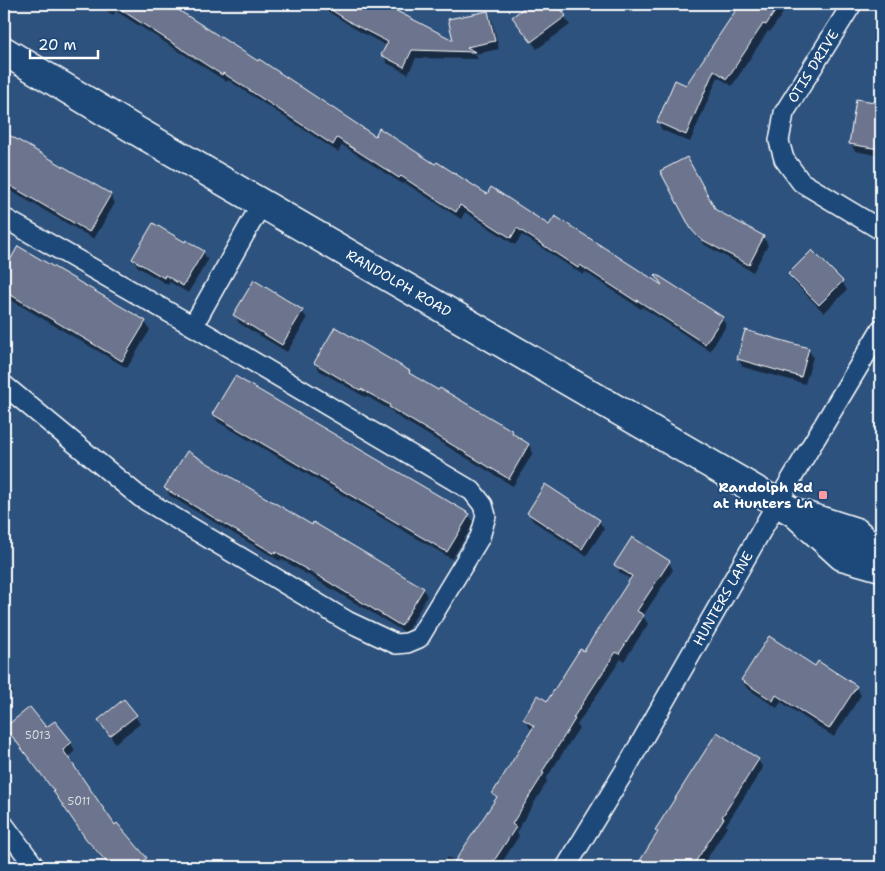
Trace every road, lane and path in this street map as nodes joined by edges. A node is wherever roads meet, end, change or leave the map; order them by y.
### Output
1 (852, 4) edge
2 (4, 51) edge
3 (262, 203) junction
4 (5, 223) edge
5 (881, 230) edge
6 (192, 326) junction
7 (881, 329) edge
8 (4, 385) edge
9 (786, 508) junction
10 (881, 556) edge
11 (881, 567) edge
12 (4, 826) edge
13 (36, 867) edge
14 (566, 867) edge

1 - 5 street, OTIS DRIVE
2 - 3 main road, RANDOLPH ROAD
3 - 6 street
3 - 9 main road, RANDOLPH ROAD
4 - 6 street
6 - 8 street
7 - 9 street, HUNTERS LANE
9 - 10 main road, RANDOLPH ROAD
9 - 11 main road, RANDOLPH ROAD
9 - 14 street, HUNTERS LANE
12 - 13 street

